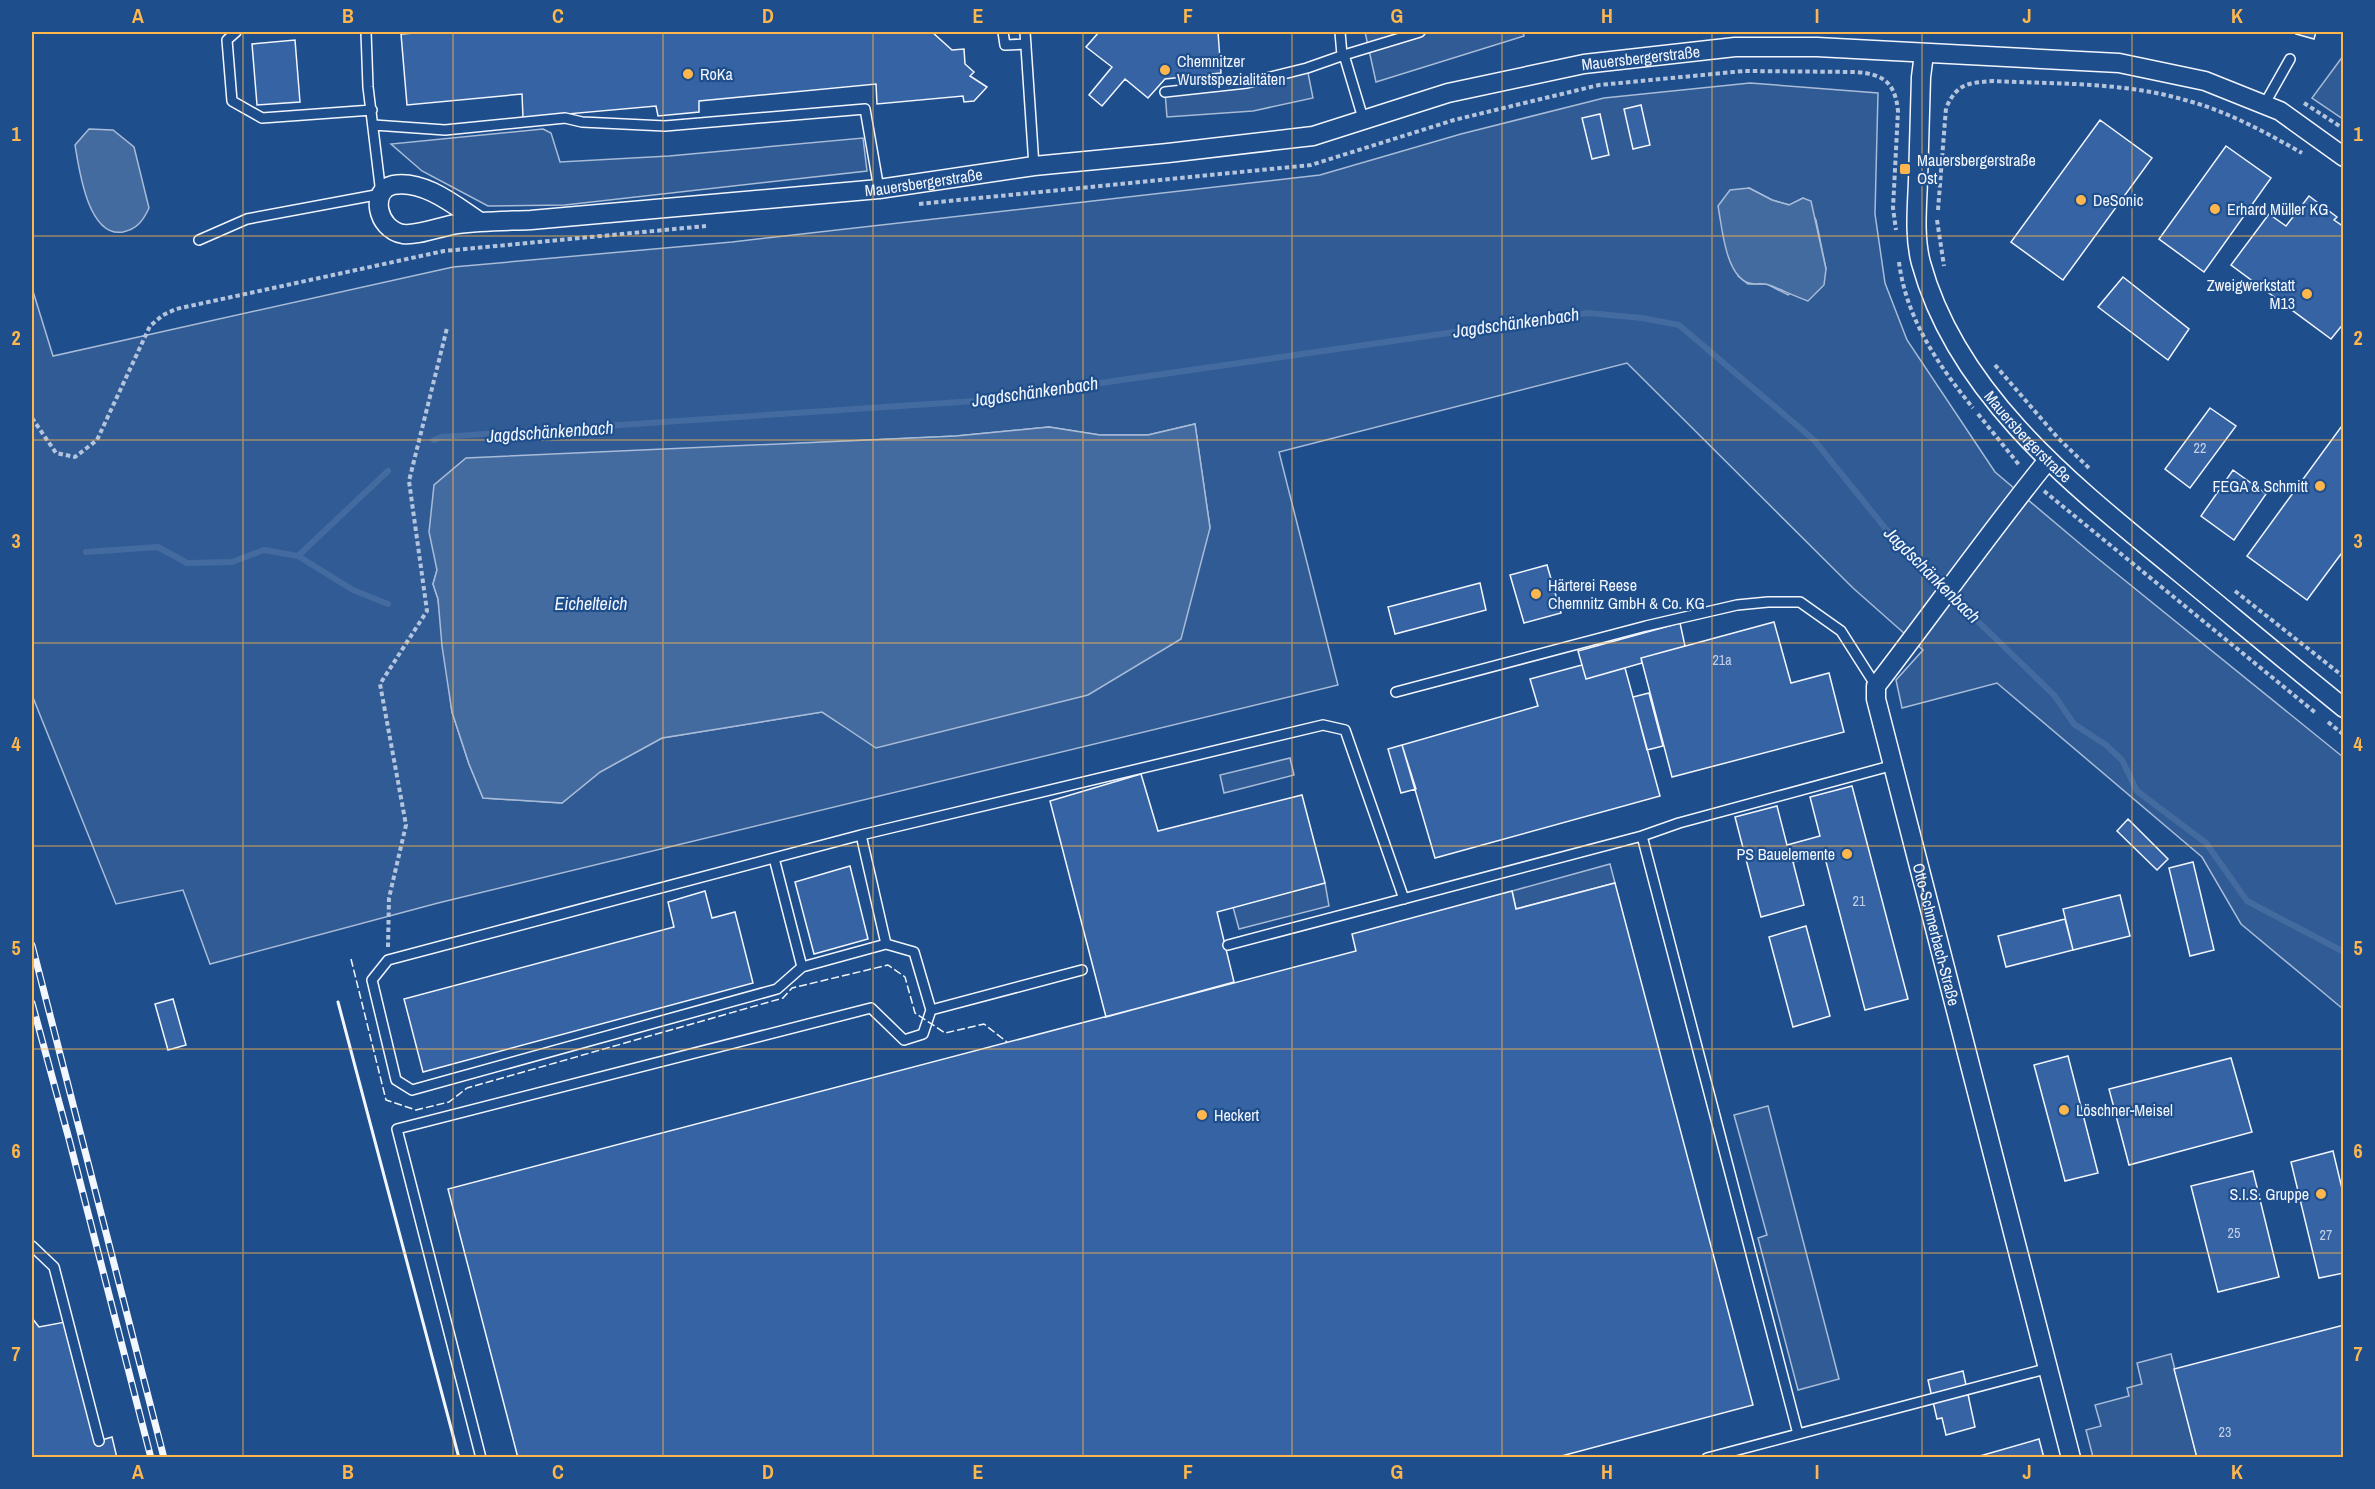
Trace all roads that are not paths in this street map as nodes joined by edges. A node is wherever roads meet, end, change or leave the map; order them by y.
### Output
1 (236, 32) edge
2 (366, 32) edge
3 (1003, 32) edge
4 (1025, 32) edge
5 (1340, 32) edge
6 (1420, 32) edge
7 (1390, 36) edge
8 (1026, 44) junction
9 (1924, 54) junction
10 (1343, 55) junction
11 (2290, 58) dead end
12 (1165, 92) dead end
13 (2264, 105) junction
14 (372, 110) junction
15 (1363, 117) junction
16 (374, 125) junction
17 (2343, 157) edge
18 (1034, 166) junction
19 (879, 189) junction
20 (381, 194) junction
21 (480, 222) junction
22 (199, 240) dead end
23 (2048, 460) junction
24 (1876, 686) junction
25 (1396, 692) dead end
26 (2343, 708) edge
27 (1894, 765) junction
28 (861, 835) junction
29 (1642, 837) junction
30 (774, 858) junction
31 (1404, 899) junction
32 (886, 944) junction
33 (1228, 945) dead end
34 (802, 966) junction
35 (1082, 970) dead end
36 (931, 1010) junction
37 (32, 1246) edge
38 (2049, 1368) junction
39 (1798, 1434) junction
40 (99, 1441) dead end
41 (481, 1458) edge
42 (1707, 1458) edge
43 (2072, 1458) edge

1 - 14 lane
2 - 14 lane
3 - 8 lane
4 - 8 lane
5 - 10 lane
6 - 7 lane
7 - 10 lane
8 - 18 lane
9 - 13 street, Mauersbergerstraße
9 - 15 street, Mauersbergerstraße
9 - 23 street, Mauersbergerstraße
10 - 12 lane
10 - 15 lane
11 - 13 lane
13 - 17 street, Mauersbergerstraße
14 - 16 lane
15 - 18 street, Mauersbergerstraße
16 - 19 lane
16 - 20 lane
18 - 19 street, Mauersbergerstraße
19 - 21 street, Mauersbergerstraße
20 - 21 street
20 - 21 street, Mauersbergerstraße
20 - 22 lane
23 - 24 street
23 - 26 street, Mauersbergerstraße
24 - 25 lane
24 - 27 street, Otto-Schmerbach-Straße
27 - 29 lane
27 - 38 street, Otto-Schmerbach-Straße
28 - 30 lane
28 - 31 lane
28 - 32 lane
29 - 31 lane
29 - 39 lane
30 - 34 lane
30 - 34 lane
31 - 33 lane
32 - 34 lane
32 - 36 lane
35 - 36 lane
36 - 41 lane
37 - 40 lane
38 - 39 lane
38 - 43 street, Otto-Schmerbach-Straße
39 - 42 lane

